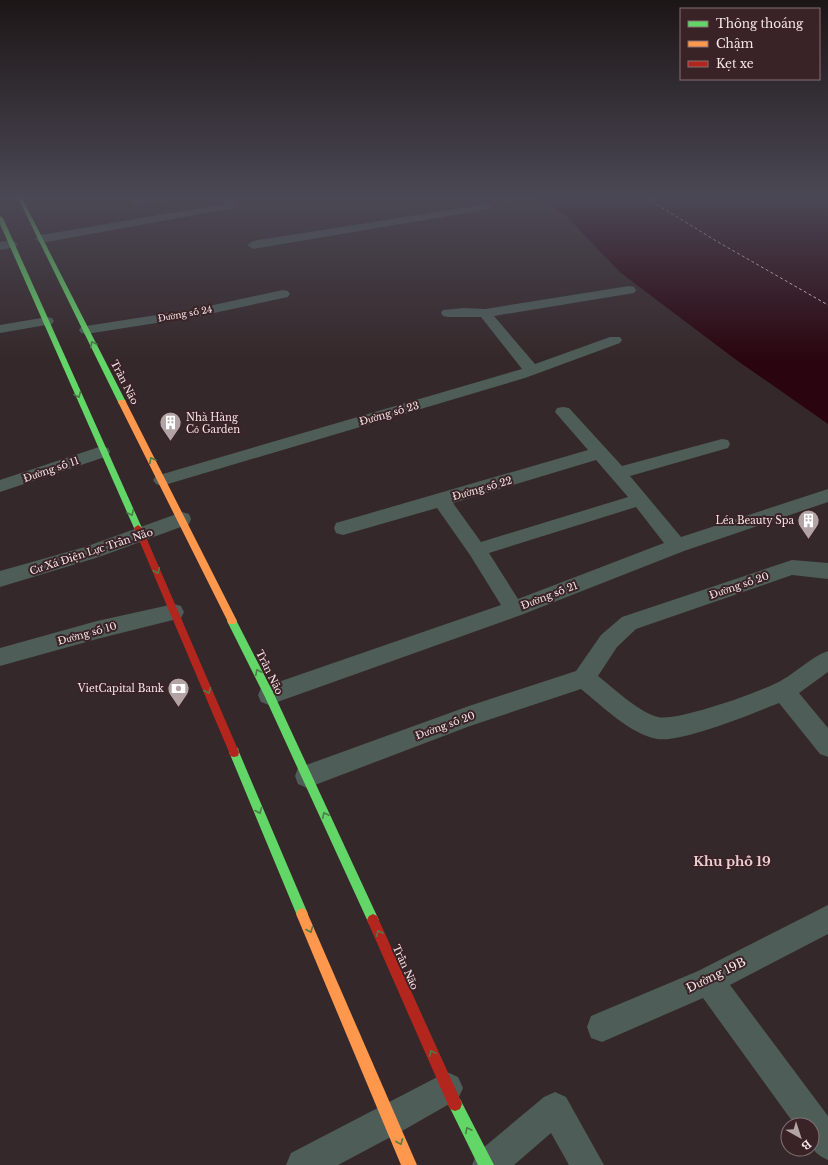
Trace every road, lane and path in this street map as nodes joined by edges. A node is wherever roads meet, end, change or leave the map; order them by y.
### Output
1 (10, 250) edge
2 (46, 250) edge
3 (629, 290) dead end
4 (283, 294) dead end
5 (448, 313) dead end
6 (485, 313) junction
7 (47, 321) junction
8 (0, 329) edge
9 (86, 330) junction
10 (615, 340) dead end
11 (528, 378) junction
12 (563, 412) dead end
13 (722, 444) dead end
14 (102, 452) junction
15 (599, 453) junction
16 (618, 473) junction
17 (162, 480) junction
18 (0, 486) edge
19 (828, 495) edge
20 (441, 500) junction
21 (639, 500) junction
22 (182, 520) junction
23 (344, 528) dead end
24 (142, 536) junction
25 (677, 546) junction
26 (477, 550) junction
27 (828, 571) edge
28 (0, 579) edge
29 (514, 609) junction
30 (174, 612) junction
31 (0, 657) edge
32 (828, 660) edge
33 (584, 678) junction
34 (783, 691) junction
35 (269, 694) junction
36 (828, 746) edge
37 (307, 776) junction
38 (828, 919) edge
39 (708, 981) junction
40 (602, 1027) dead end
41 (447, 1088) junction
42 (391, 1120) junction
43 (828, 1143) edge
44 (303, 1165) edge
45 (409, 1165) edge
46 (487, 1165) edge
47 (587, 1165) edge

1 - 7 main road
2 - 9 main road, Trần Não
3 - 6 street
4 - 9 street, Đường số 24
5 - 6 street
6 - 11 street
7 - 8 street
7 -> 14 main road
17 -> 9 main road, Trần Não
10 - 11 street, Đường số 23
11 - 17 street, Đường số 23
12 - 15 street
13 - 16 street
14 - 18 street, Đường số 11
14 -> 24 main road
15 - 16 street
15 - 20 street, Đường số 22
16 - 21 street
17 - 22 main road, Trần Não
19 - 25 street, Đường số 21
20 - 23 street
20 - 26 street, Đường số 22
21 - 25 street
21 - 26 street
22 - 24 street, Cư Xá Điện Lực Trần Não
35 -> 22 main road, Trần Não
24 - 28 street, Cư Xá Điện Lực Trần Não
24 -> 30 main road
25 - 29 street, Đường số 21
26 - 29 street, Đường số 22
27 - 33 street, Đường số 20
29 - 35 street, Đường số 21
30 - 31 street, Đường số 10
30 -> 42 main road
32 - 34 street
33 - 34 street
33 - 37 street, Đường số 20
34 - 36 street
35 - 37 main road, Trần Não
41 -> 37 main road, Trần Não
38 - 39 street, Đường 19B
39 - 40 street, Đường 19B
39 - 43 street
41 - 42 street
46 -> 41 main road, Trần Não
42 - 44 street
42 -> 45 main road
46 - 47 street

